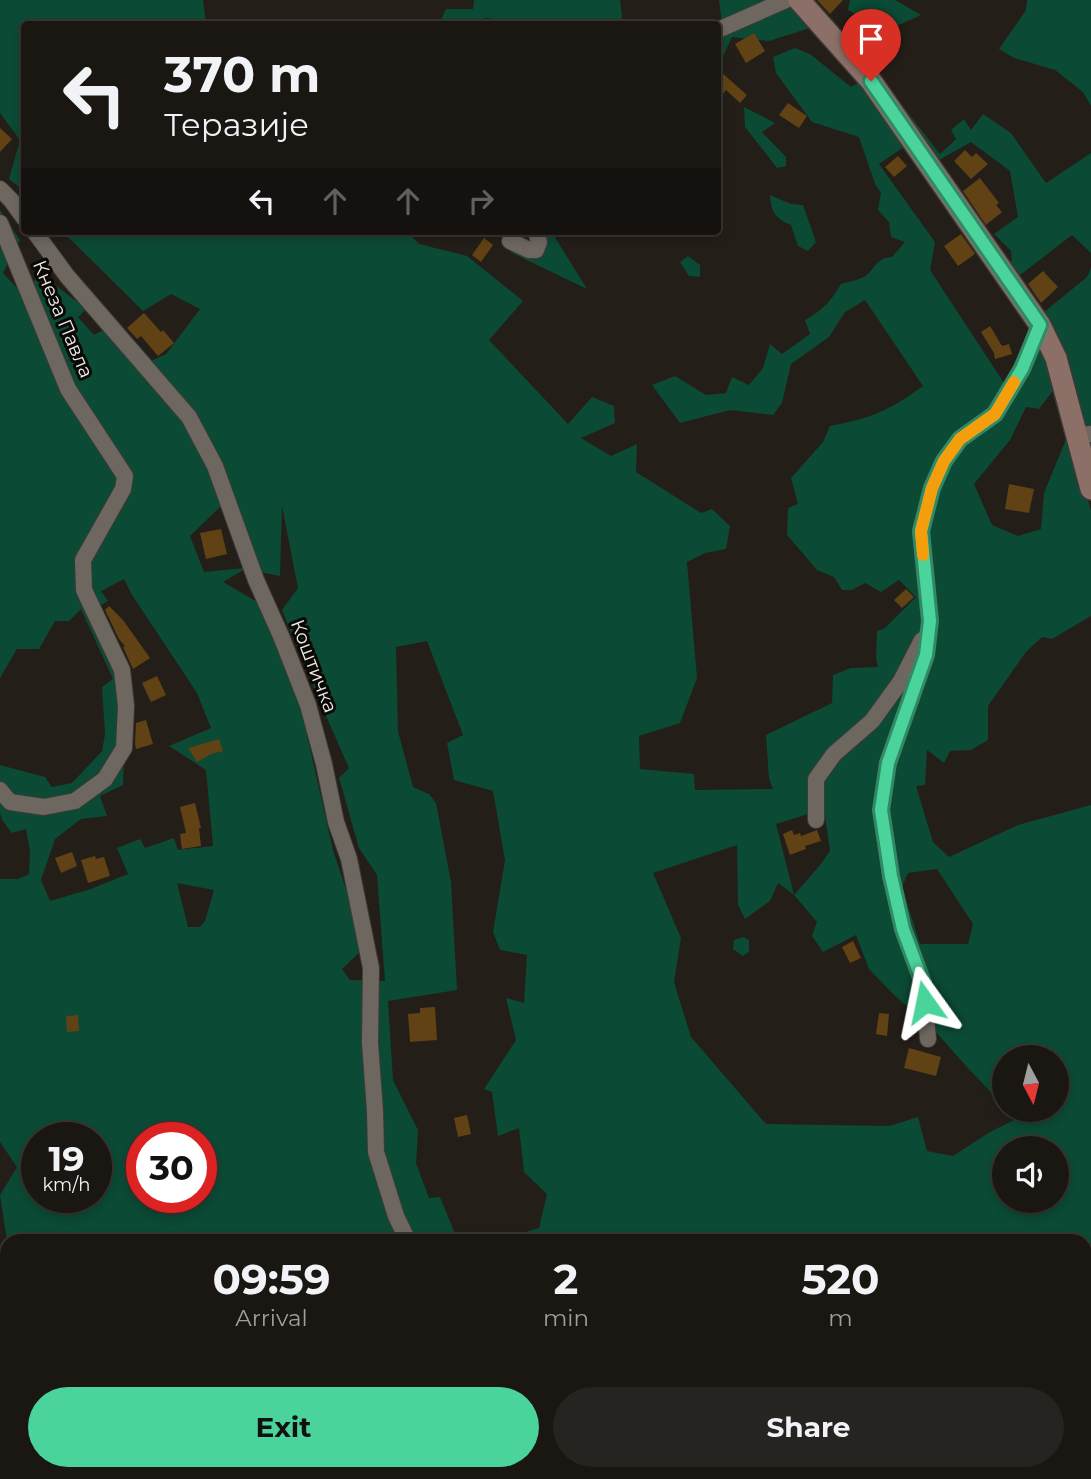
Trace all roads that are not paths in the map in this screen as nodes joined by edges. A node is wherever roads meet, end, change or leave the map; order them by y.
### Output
1 (786, 0) edge
2 (799, 0) edge
3 (721, 29) edge
4 (0, 189) edge
5 (21, 214) edge
6 (0, 223) edge
7 (37, 235) edge
8 (537, 235) edge
9 (510, 241) dead end
10 (1040, 325) junction
11 (1084, 435) edge
12 (1091, 489) edge
13 (930, 621) junction
14 (0, 790) edge
15 (816, 820) dead end
16 (928, 1039) dead end
17 (405, 1234) edge

1 - 3 street
2 - 10 street
4 - 5 street
6 - 14 street, Кнеза Павла
7 - 17 street, Коштичка
8 - 9 street
10 - 11 street
10 - 13 street
11 - 12 street
13 - 15 street
13 - 16 street

